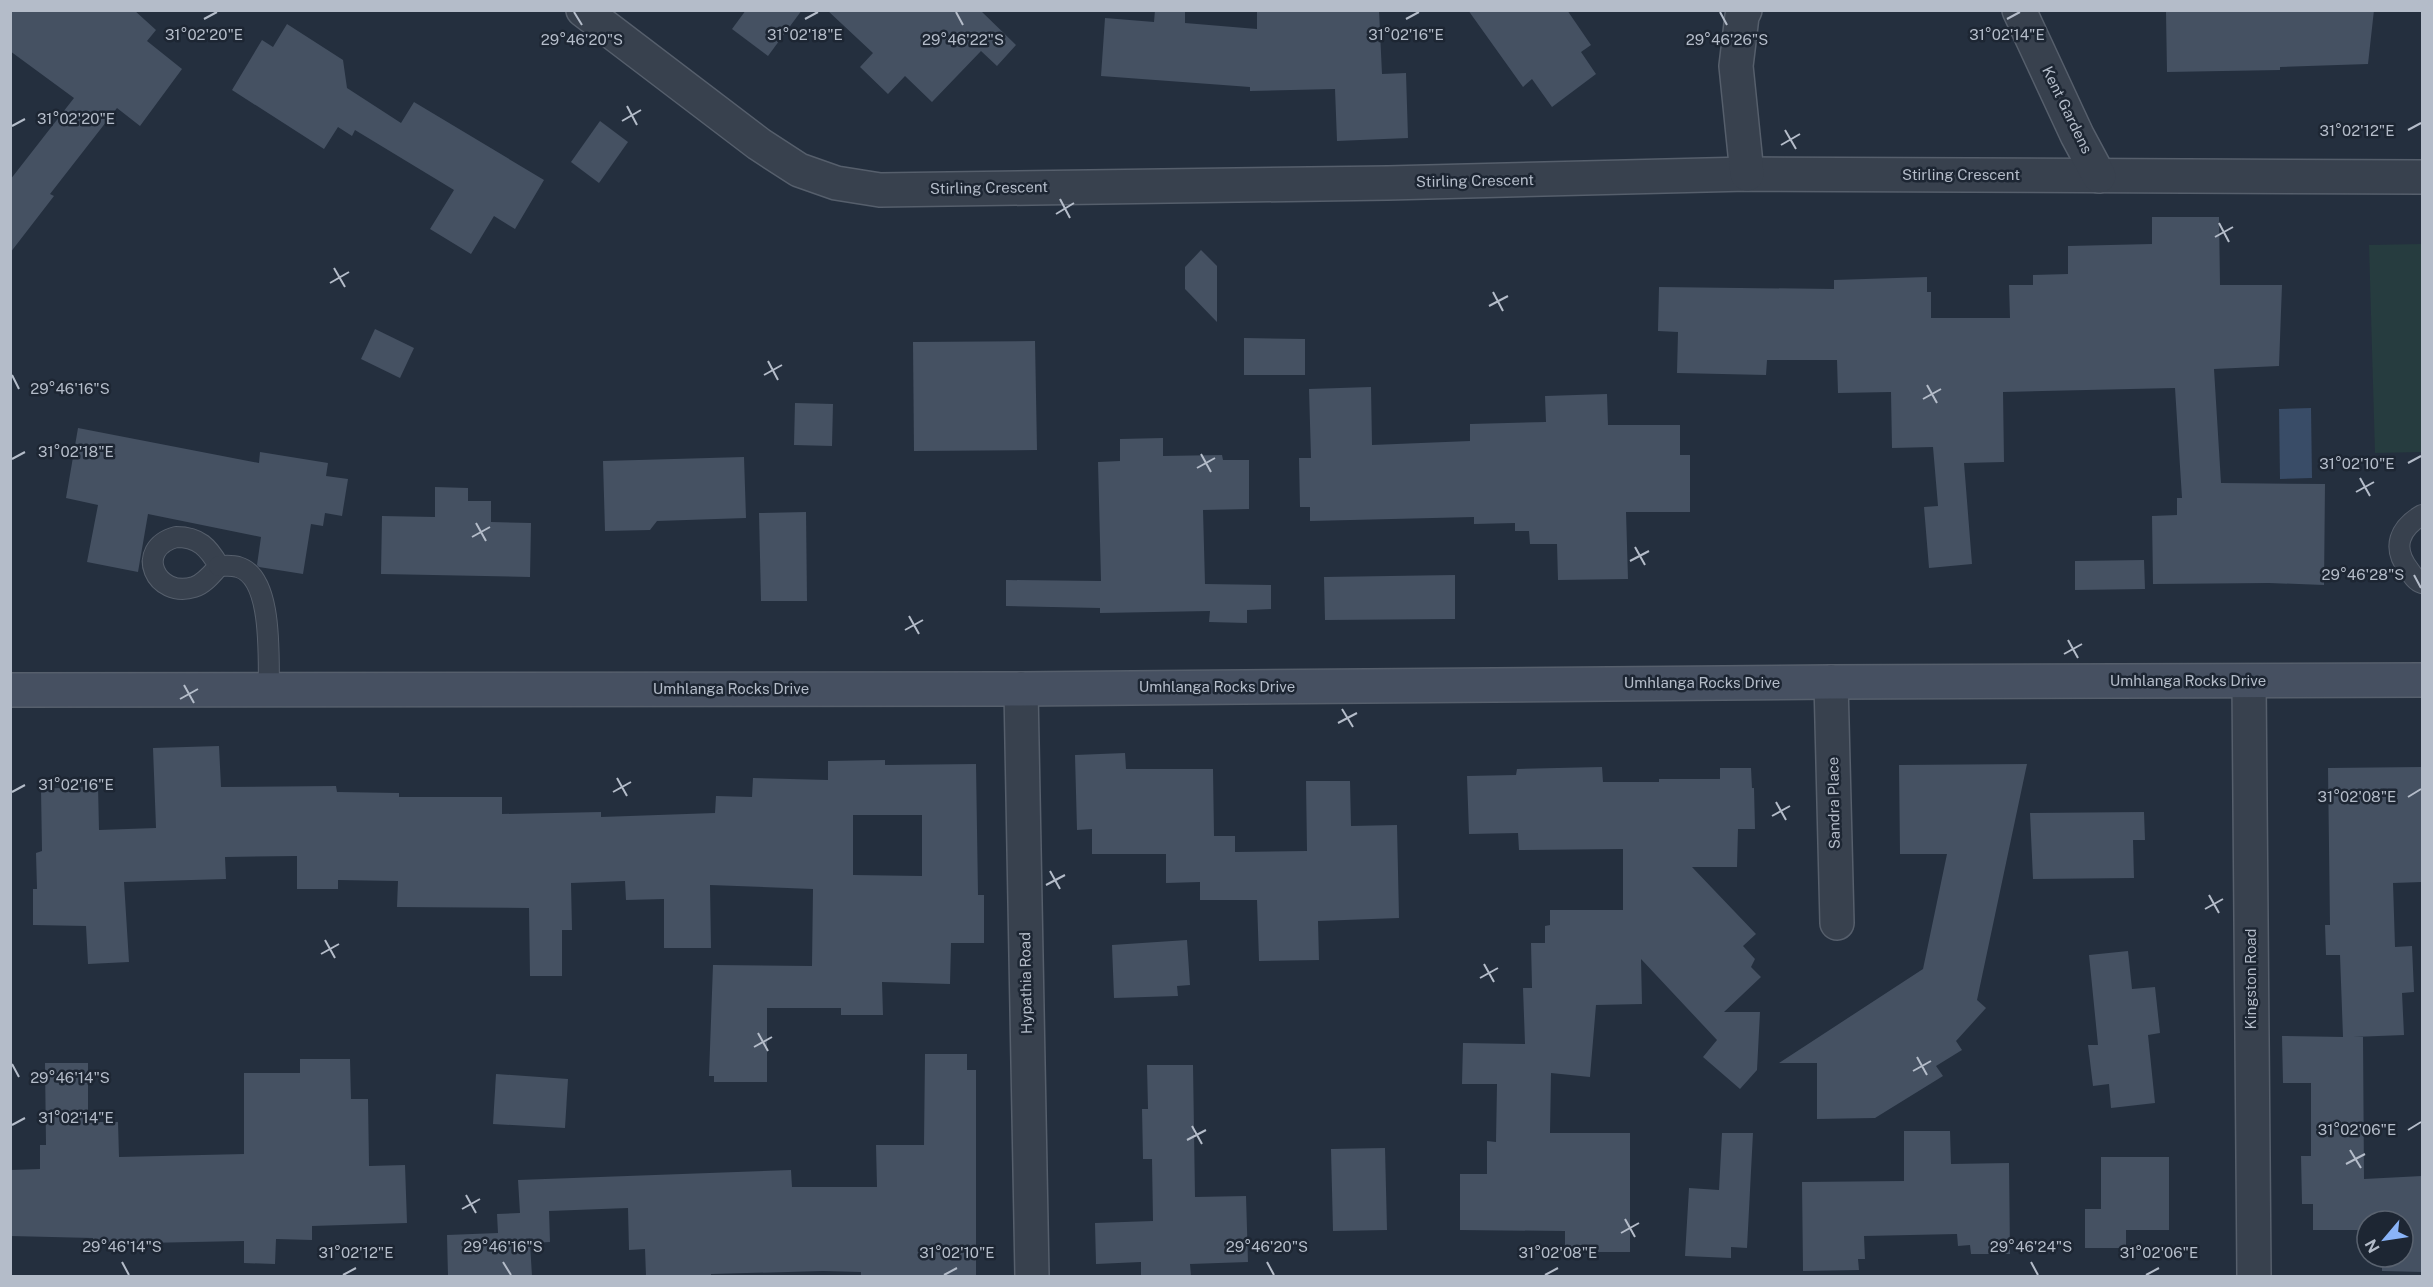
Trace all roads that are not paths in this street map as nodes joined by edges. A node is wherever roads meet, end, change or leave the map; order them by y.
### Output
1 (584, 10) edge
2 (1746, 10) edge
3 (2019, 10) edge
4 (1746, 174) junction
5 (2099, 176) junction
6 (2422, 177) edge
7 (2422, 515) edge
8 (219, 566) dead end
9 (2422, 582) edge
10 (2422, 680) edge
11 (1831, 682) junction
12 (2249, 682) junction
13 (1021, 689) junction
14 (10, 690) edge
15 (269, 690) junction
16 (1837, 923) dead end
17 (1032, 1276) edge
18 (2254, 1276) edge

1 - 4 street, Stirling Crescent
2 - 4 street
3 - 5 street, Kent Gardens
4 - 5 street, Stirling Crescent
5 - 6 street, Stirling Crescent
7 - 9 lane
8 - 15 lane
10 - 12 main road, Umhlanga Rocks Drive
11 - 12 main road, Umhlanga Rocks Drive
11 - 13 main road, Umhlanga Rocks Drive
11 - 16 street, Sandra Place
12 - 18 street, Kingston Road
13 - 15 main road, Umhlanga Rocks Drive
13 - 17 street, Hypathia Road
14 - 15 main road, Umhlanga Rocks Drive

